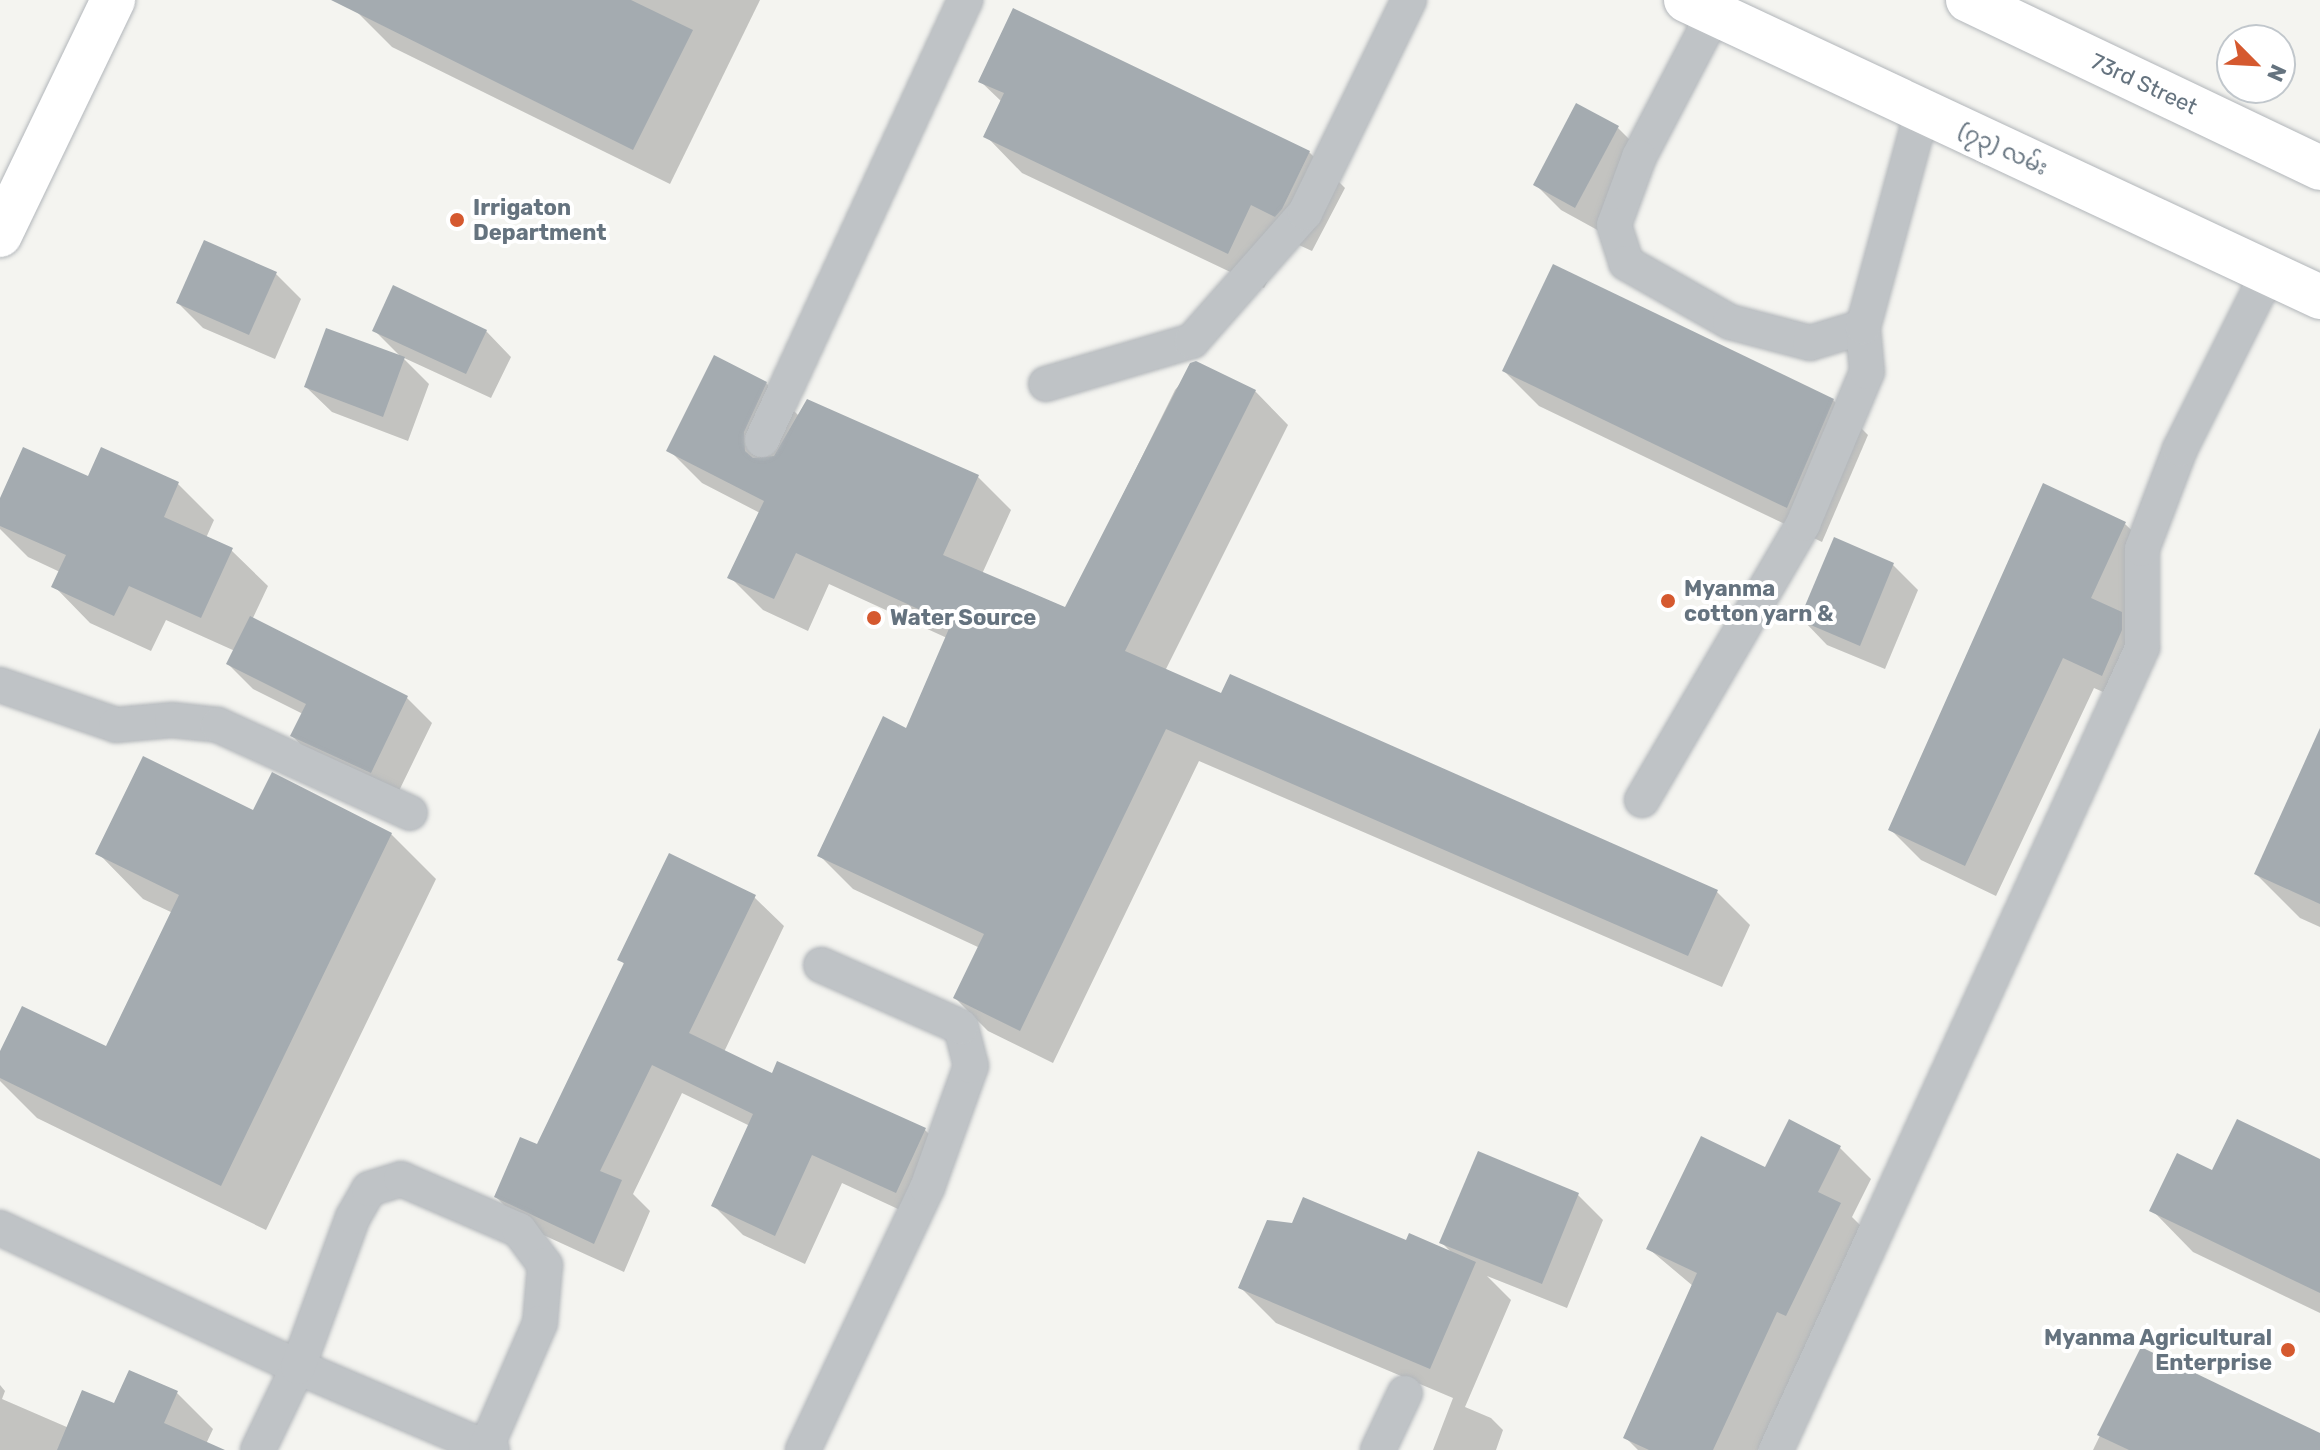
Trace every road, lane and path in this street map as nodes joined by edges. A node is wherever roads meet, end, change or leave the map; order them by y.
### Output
1 (113, 0) edge
2 (965, 0) edge
3 (1409, 0) edge
4 (1968, 0) edge
5 (1707, 4) edge
6 (1922, 111) junction
7 (2320, 168) edge
8 (0, 235) edge
9 (2268, 273) junction
10 (2320, 297) edge
11 (1863, 327) junction
12 (1046, 384) dead end
13 (762, 440) dead end
14 (0, 685) edge
15 (1642, 800) dead end
16 (410, 813) dead end
17 (821, 965) dead end
18 (0, 1228) edge
19 (298, 1367) junction
20 (1405, 1393) dead end
21 (489, 1448) edge
22 (258, 1450) edge
23 (803, 1450) edge
24 (1378, 1450) edge
25 (1776, 1450) edge

1 - 8 main road
2 - 13 lane
3 - 12 lane
4 - 7 main road, 73rd Street
5 - 6 main road, (၇၃) လမ်း
5 - 11 lane
6 - 9 main road, (၇၃) လမ်း
6 - 11 lane
9 - 10 main road, (၇၃) လမ်း
9 - 25 lane
11 - 15 lane
14 - 16 lane
17 - 23 lane
18 - 19 lane
19 - 21 lane
19 - 21 lane
19 - 22 lane
20 - 24 lane

